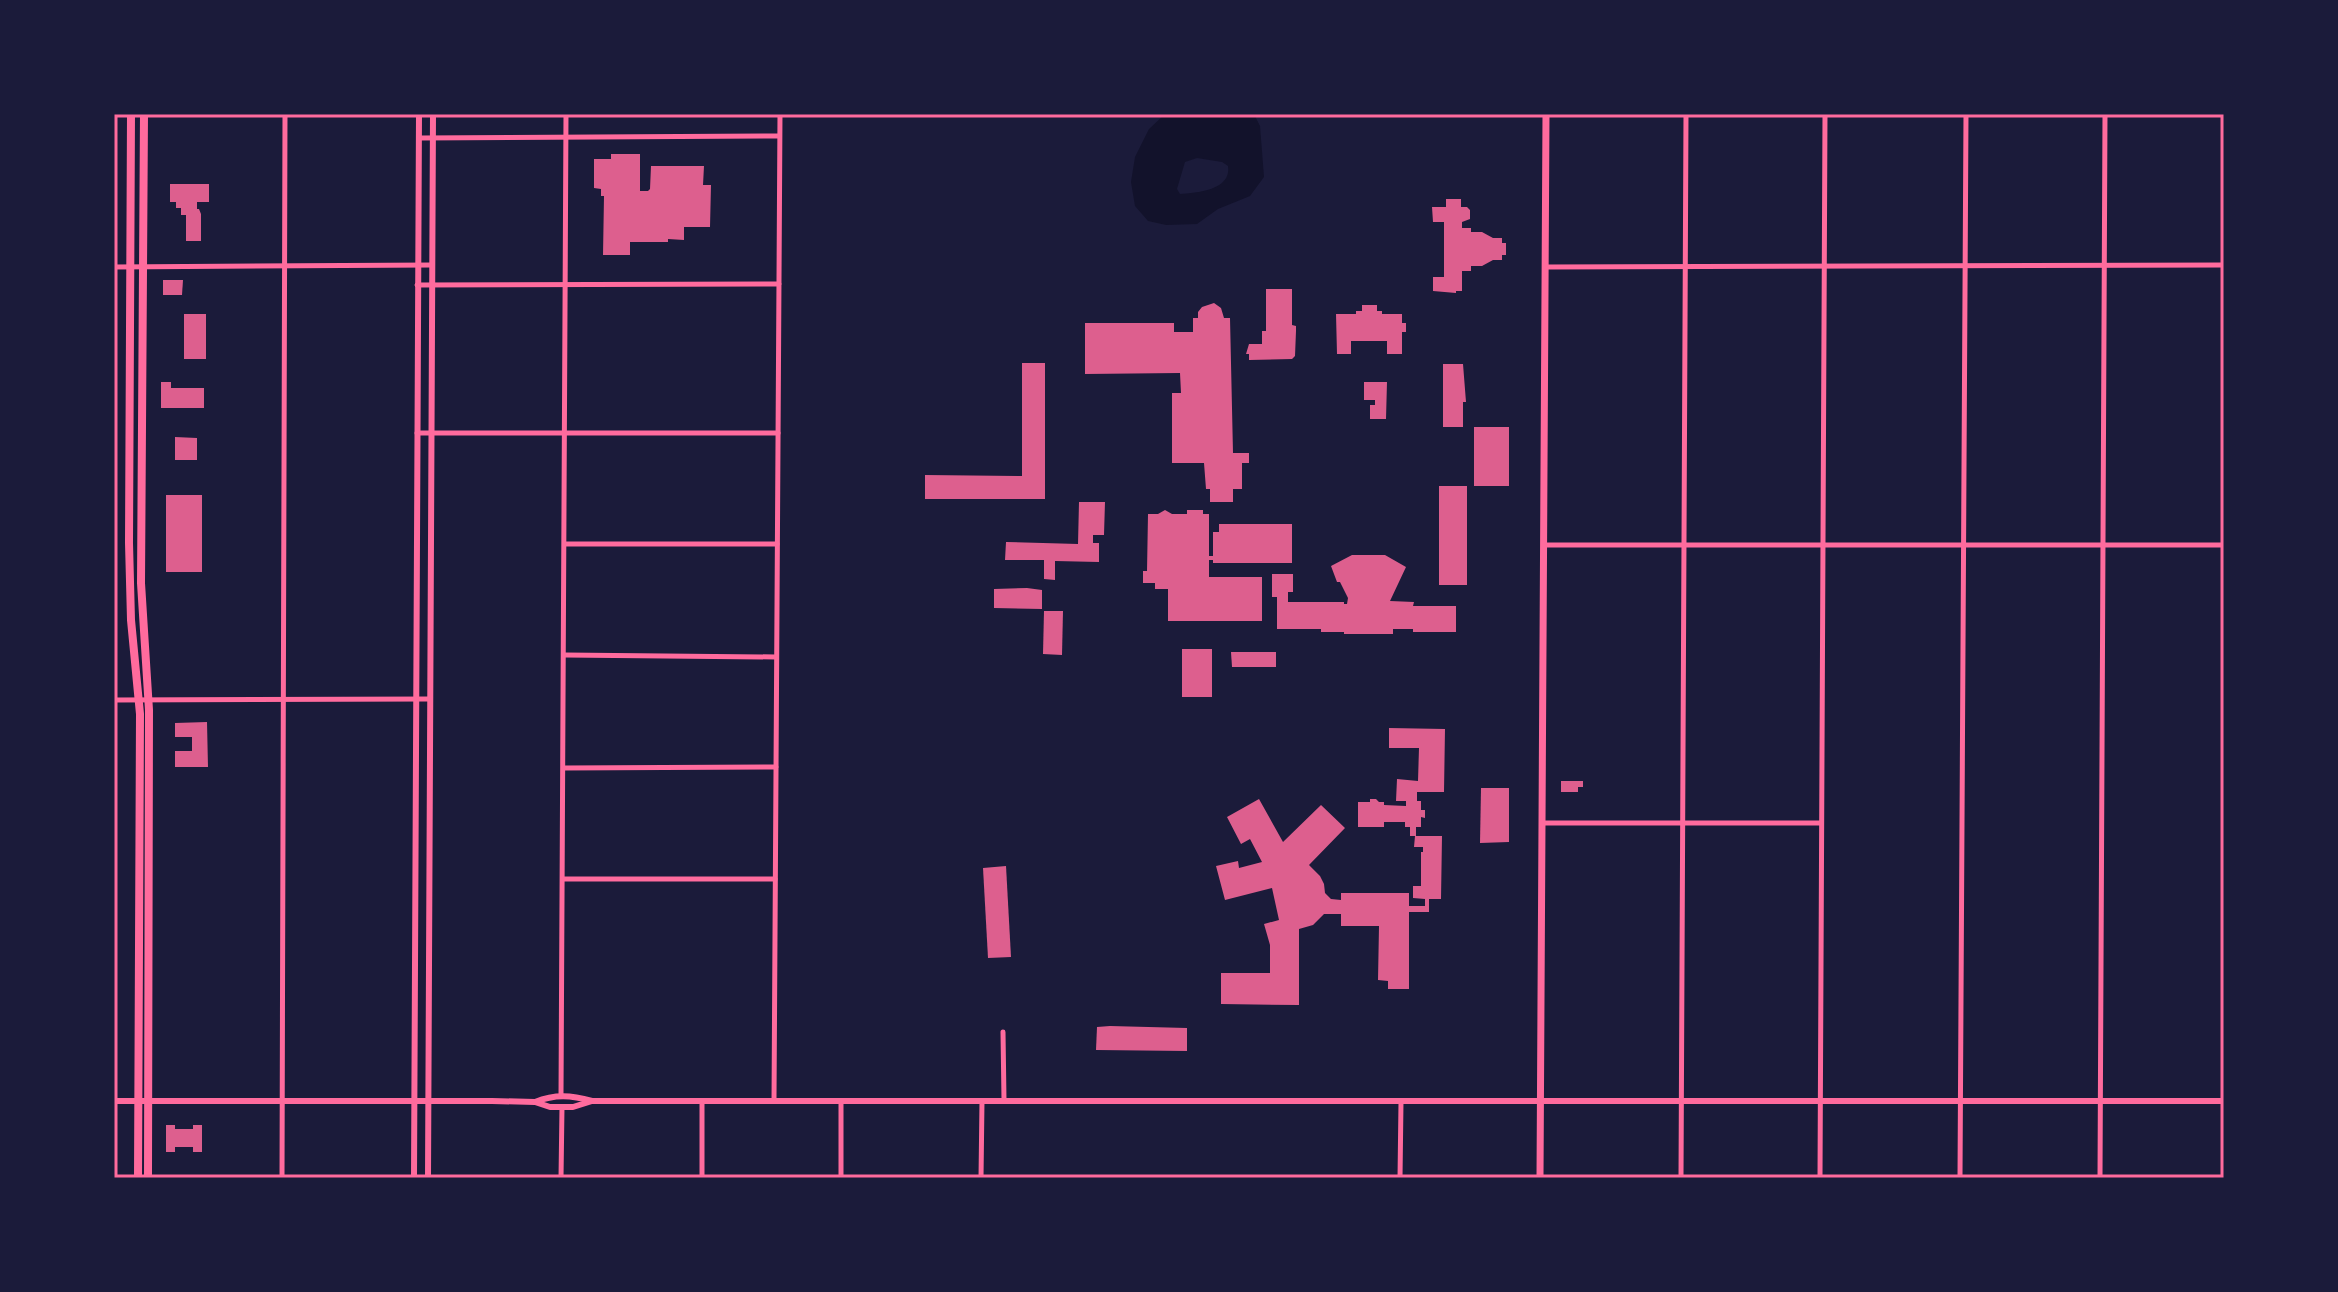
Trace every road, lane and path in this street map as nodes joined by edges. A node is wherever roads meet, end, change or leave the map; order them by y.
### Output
1 (131, 114) edge
2 (144, 114) edge
3 (285, 114) edge
4 (419, 114) edge
5 (433, 114) edge
6 (566, 114) edge
7 (780, 114) edge
8 (1546, 114) edge
9 (1686, 114) edge
10 (1825, 114) edge
11 (1966, 114) edge
12 (2105, 114) edge
13 (779, 136) junction
14 (566, 137) junction
15 (420, 138) junction
16 (433, 138) junction
17 (144, 265) junction
18 (417, 265) junction
19 (432, 265) junction
20 (2105, 265) junction
21 (2224, 265) edge
22 (285, 266) junction
23 (1824, 266) junction
24 (1966, 266) junction
25 (114, 267) edge
26 (130, 267) junction
27 (1546, 267) junction
28 (1686, 267) junction
29 (565, 284) junction
30 (779, 284) junction
31 (417, 285) junction
32 (432, 285) junction
33 (565, 432) junction
34 (417, 433) junction
35 (431, 433) junction
36 (778, 433) junction
37 (565, 544) junction
38 (777, 544) junction
39 (2103, 544) junction
40 (1544, 545) junction
41 (1684, 545) junction
42 (1822, 545) junction
43 (1964, 545) junction
44 (2224, 545) edge
45 (565, 655) junction
46 (776, 657) junction
47 (417, 699) junction
48 (430, 699) junction
49 (114, 700) edge
50 (144, 700) junction
51 (285, 700) junction
52 (776, 767) junction
53 (564, 768) junction
54 (1543, 823) junction
55 (1682, 823) junction
56 (1821, 823) junction
57 (563, 879) junction
58 (775, 879) junction
59 (1003, 1032) dead end
60 (561, 1096) junction
61 (1004, 1100) junction
62 (114, 1101) edge
63 (283, 1101) junction
64 (415, 1101) junction
65 (428, 1101) junction
66 (592, 1101) junction
67 (702, 1101) junction
68 (774, 1101) junction
69 (982, 1101) junction
70 (1541, 1101) junction
71 (1681, 1101) junction
72 (1820, 1101) junction
73 (1960, 1101) junction
74 (2100, 1101) junction
75 (2224, 1101) edge
76 (144, 1102) junction
77 (535, 1102) junction
78 (841, 1102) junction
79 (1401, 1102) junction
80 (562, 1107) junction
81 (138, 1178) edge
82 (148, 1178) edge
83 (282, 1178) edge
84 (414, 1178) edge
85 (428, 1178) edge
86 (561, 1178) edge
87 (702, 1178) edge
88 (841, 1178) edge
89 (981, 1178) edge
90 (1400, 1178) edge
91 (1540, 1178) edge
92 (1681, 1178) edge
93 (1820, 1178) edge
94 (1960, 1178) edge
95 (2100, 1178) edge

1 - 26 main road
2 - 17 main road
3 - 22 street
4 - 15 street
5 - 16 street
6 - 14 street
7 - 13 street
8 - 27 main road
9 - 28 street
10 - 23 street
11 - 24 street
12 - 20 street
13 - 14 street
13 - 30 street
14 - 16 street
14 - 29 street
15 - 16 street
15 - 18 street
16 - 19 street
17 - 22 street
17 - 26 street
17 - 50 main road
18 - 19 street
18 - 22 street
18 - 31 street
19 - 32 street
20 - 21 street
20 - 24 street
20 - 39 street
22 - 51 street
23 - 24 street
23 - 28 street
23 - 42 street
24 - 43 street
25 - 26 street
26 - 50 main road
27 - 28 street
27 - 40 main road
28 - 41 street
29 - 30 street
29 - 32 street
29 - 33 street
30 - 36 street
31 - 32 street
31 - 34 street
32 - 35 street
33 - 35 street
33 - 36 street
33 - 37 street
34 - 35 street
34 - 47 street
35 - 48 street
36 - 38 street
37 - 38 street
37 - 45 street
38 - 46 street
39 - 43 street
39 - 44 street
39 - 74 street
40 - 41 street
40 - 54 main road
41 - 42 street
41 - 55 street
42 - 43 street
42 - 56 street
43 - 73 street
45 - 46 street
45 - 53 street
46 - 52 street
47 - 48 street
47 - 51 street
47 - 64 street
48 - 65 street
49 - 50 street
50 - 51 street
50 - 76 main road
51 - 63 street
52 - 53 street
52 - 58 street
53 - 57 street
54 - 55 street
54 - 70 main road
55 - 56 street
55 - 71 street
56 - 72 street
57 - 58 street
57 - 60 street
58 - 68 street
59 - 61 street
60 - 66 street
60 - 77 street
61 - 69 street
61 - 79 street
62 - 76 street
63 - 64 street
63 - 76 street
63 - 83 street
64 - 65 street
64 - 84 street
65 - 77 street
65 - 85 street
66 - 67 street
66 - 80 street
67 - 68 street
67 - 87 street
68 - 78 street
69 - 78 street
69 - 89 street
70 - 71 street
70 - 79 street
70 - 91 main road
71 - 72 street
71 - 92 street
72 - 73 street
72 - 93 street
73 - 74 street
73 - 94 street
74 - 75 street
74 - 95 street
76 - 81 main road
76 - 82 main road
77 - 80 street
78 - 88 street
79 - 90 street
80 - 86 street

